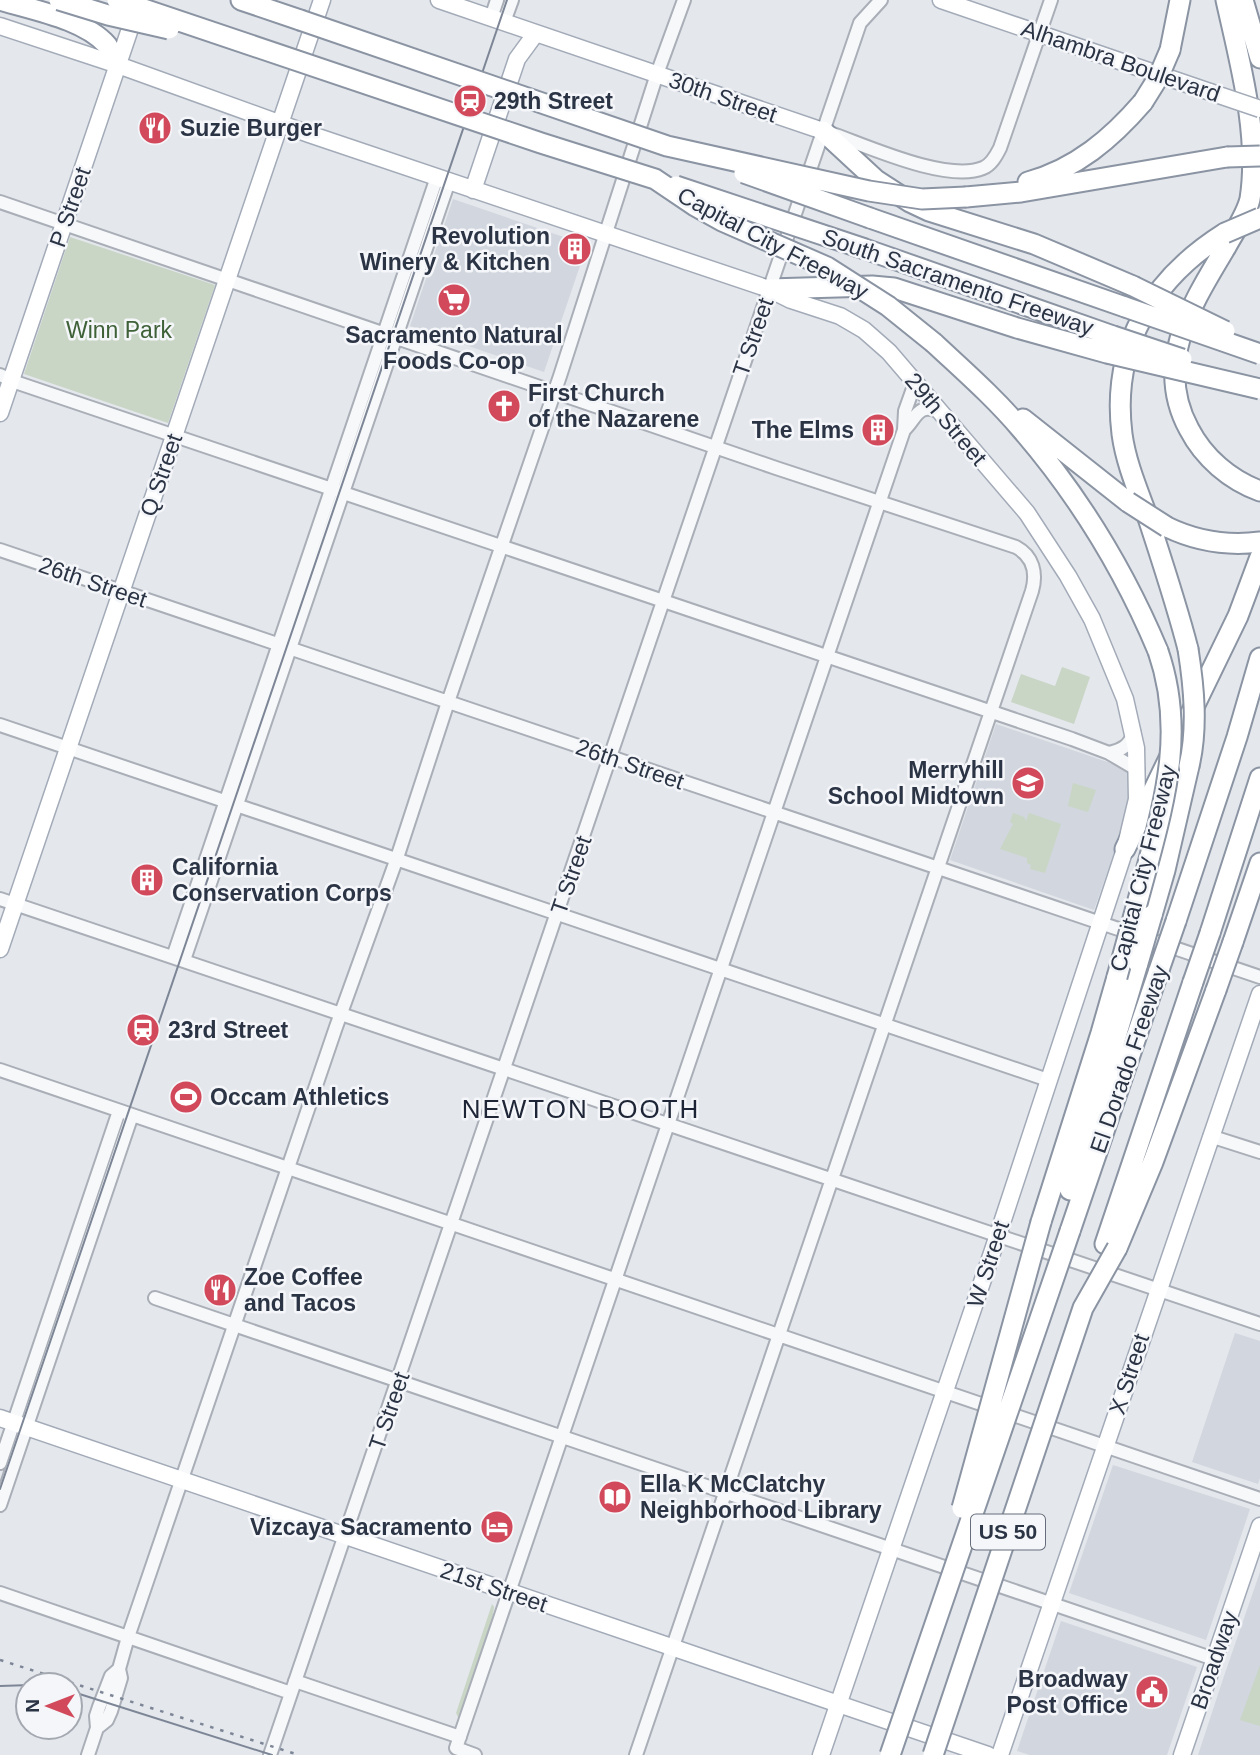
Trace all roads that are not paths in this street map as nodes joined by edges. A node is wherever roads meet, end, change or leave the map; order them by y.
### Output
1 (0, 0) edge
2 (59, 0) edge
3 (117, 0) edge
4 (139, 0) edge
5 (242, 0) edge
6 (264, 0) edge
7 (322, 0) edge
8 (439, 0) edge
9 (497, 0) edge
10 (512, 0) edge
11 (684, 0) edge
12 (865, 0) edge
13 (881, 0) edge
14 (941, 0) edge
15 (1051, 0) edge
16 (1180, 0) edge
17 (1226, 0) edge
18 (1243, 0) edge
19 (300, 20) junction
20 (498, 20) junction
21 (859, 23) junction
22 (0, 26) edge
23 (536, 33) junction
24 (1040, 33) junction
25 (254, 46) junction
26 (1260, 58) edge
27 (118, 65) junction
28 (657, 74) junction
29 (1260, 109) edge
30 (280, 124) junction
31 (823, 131) junction
32 (667, 146) junction
33 (1260, 156) edge
34 (443, 179) junction
35 (655, 179) junction
36 (473, 190) junction
37 (966, 197) junction
38 (0, 202) edge
39 (1260, 218) edge
40 (64, 224) junction
41 (606, 234) junction
42 (228, 280) junction
43 (769, 289) junction
44 (390, 336) junction
45 (1110, 344) junction
46 (1260, 348) edge
47 (1260, 354) edge
48 (6, 377) edge
49 (915, 383) junction
50 (1260, 387) edge
51 (554, 392) junction
52 (991, 396) junction
53 (940, 412) junction
54 (0, 413) edge
55 (904, 430) junction
56 (174, 435) junction
57 (716, 447) junction
58 (338, 491) junction
59 (1260, 491) edge
60 (880, 501) junction
61 (1260, 542) edge
62 (501, 546) junction
63 (0, 550) edge
64 (1260, 557) edge
65 (122, 591) junction
66 (664, 602) junction
67 (284, 647) junction
68 (828, 657) junction
69 (1260, 658) edge
70 (447, 702) junction
71 (990, 713) junction
72 (0, 724) edge
73 (1134, 733) junction
74 (68, 748) junction
75 (1109, 753) junction
76 (611, 757) junction
77 (1138, 769) junction
78 (1260, 778) edge
79 (231, 803) junction
80 (774, 813) junction
81 (1125, 849) junction
82 (397, 858) junction
83 (1260, 863) edge
84 (937, 868) junction
85 (8, 901) edge
86 (558, 913) junction
87 (1101, 924) junction
88 (0, 949) edge
89 (178, 959) junction
90 (721, 968) junction
91 (1260, 977) edge
92 (1260, 994) edge
93 (341, 1014) junction
94 (884, 1024) junction
95 (505, 1069) junction
96 (0, 1070) edge
97 (1048, 1080) junction
98 (125, 1113) junction
99 (668, 1125) junction
100 (1210, 1136) junction
101 (1260, 1152) edge
102 (288, 1170) junction
103 (831, 1180) junction
104 (452, 1226) junction
105 (1057, 1227) junction
106 (998, 1237) junction
107 (1111, 1246) junction
108 (615, 1280) junction
109 (1157, 1290) junction
110 (155, 1298) dead end
111 (1260, 1324) edge
112 (236, 1325) junction
113 (778, 1336) junction
114 (399, 1381) junction
115 (945, 1393) junction
116 (13, 1423) edge
117 (562, 1437) junction
118 (1105, 1447) junction
119 (992, 1457) joint
120 (0, 1463) edge
121 (183, 1481) junction
122 (725, 1492) junction
123 (1260, 1499) edge
124 (0, 1505) edge
125 (1260, 1526) edge
126 (345, 1536) junction
127 (891, 1548) junction
128 (510, 1592) junction
129 (0, 1593) edge
130 (1052, 1604) junction
131 (128, 1637) junction
132 (672, 1648) junction
133 (1214, 1660) junction
134 (293, 1687) junction
135 (838, 1704) junction
136 (907, 1704) junction
137 (458, 1743) junction
138 (88, 1755) edge
139 (270, 1755) edge
140 (475, 1755) edge
141 (636, 1755) edge
142 (821, 1755) edge
143 (890, 1755) edge
144 (933, 1755) edge
145 (988, 1755) edge
146 (1000, 1755) edge
147 (1182, 1755) edge

1 - 27 highway
2 - 25 highway, bridge
3 - 25 highway, Capital City Freeway, bridge
4 - 27 main road, P Street
5 - 19 highway, Capital City Freeway
6 - 19 highway
7 - 30 main road, Q Street
8 - 20 main road, 30th Street
9 - 20 street
10 - 20 street
11 - 28 street
12 - 21 street
13 - 21 street, T Street
14 - 24 main road, Alhambra Boulevard
15 - 24 street
16 - 37 highway, bridge
17 - 59 highway
18 - 26 highway
19 - 32 highway, Capital City Freeway, bridge
20 - 23 main road, 30th Street
21 - 31 street, T Street
22 - 27 main road, 29th Street
23 - 28 main road, 30th Street
23 - 36 main road
24 - 29 main road, Alhambra Boulevard, bridge
24 - 31 street, 30th Street
25 - 35 highway, Capital City Freeway, bridge
27 - 30 main road, 29th Street
27 - 40 main road, P Street
28 - 31 main road, 30th Street
28 - 41 street
30 - 34 main road, 29th Street
30 - 42 main road, Q Street
31 - 43 street, T Street
31 - 46 highway, bridge
32 - 37 highway, Capital City Freeway, bridge
32 - 47 highway, South Sacramento Freeway, bridge
33 - 37 highway, Capital City Freeway, bridge
34 - 36 main road, 29th Street
34 - 44 street
35 - 45 highway, South Sacramento Freeway, bridge
35 - 52 highway, Capital City Freeway, bridge
36 - 41 main road, 29th Street
38 - 40 street
39 - 105 highway, bridge
40 - 42 street
40 - 48 main road, P Street
41 - 43 main road, 29th Street
41 - 51 street
42 - 44 street
42 - 56 main road, Q Street
43 - 45 highway
43 - 49 main road, 29th Street
43 - 57 street, T Street
44 - 51 street
44 - 58 street
45 - 50 highway, South Sacramento Freeway, bridge
48 - 54 main road, P Street
48 - 56 street
49 - 53 main road, 29th Street
49 - 55 street
51 - 57 street
51 - 62 street
52 - 61 highway, bridge
52 - 105 highway, Capital City Freeway, bridge
53 - 55 street
53 - 73 main road, 29th Street
55 - 60 street
56 - 58 street
56 - 65 main road, Q Street
57 - 60 street
57 - 66 street, T Street
58 - 62 street
58 - 67 street
60 - 68 street
60 - 71 street
62 - 66 street
62 - 70 street
63 - 65 street, 26th Street
64 - 81 highway
65 - 67 street, 26th Street
65 - 74 main road, Q Street
66 - 68 street
66 - 76 street, T Street
67 - 70 street, 26th Street
67 - 79 street
68 - 71 street
68 - 80 street
69 - 105 highway, El Dorado Freeway / US 50, bridge
70 - 76 street, 26th Street
70 - 82 street
71 - 75 street
71 - 84 street
72 - 74 street
73 - 75 street
73 - 77 main road, 29th Street
74 - 79 street
74 - 85 main road, Q Street
75 - 77 street
76 - 80 street, 26th Street
76 - 86 street, T Street
77 - 81 main road, W Street
78 - 107 highway, El Dorado Freeway, bridge
79 - 82 street
79 - 89 street
80 - 84 street, 26th Street
80 - 90 street
81 - 87 main road, W Street
82 - 86 street
82 - 93 street
83 - 107 highway, bridge
84 - 87 street, 26th Street
84 - 94 street
85 - 88 main road, Q Street
85 - 89 street
86 - 90 street
86 - 95 street, T Street
87 - 91 street, 26th Street
87 - 97 main road, W Street
89 - 93 street
90 - 94 street
90 - 99 street
92 - 100 main road, X Street
93 - 95 street
93 - 102 street
94 - 97 street
94 - 103 street
95 - 99 street
95 - 104 street, T Street
96 - 98 street
97 - 106 main road, W Street
98 - 102 street
98 - 116 street
99 - 103 street
99 - 108 street
100 - 101 street
100 - 109 main road, X Street
102 - 104 street
102 - 112 street
103 - 106 street
103 - 113 street
104 - 108 street
104 - 114 street, T Street
105 - 119 highway, El Dorado Freeway / US 50, bridge
105 - 136 highway, Capital City Freeway, bridge
106 - 109 street
106 - 115 main road, W Street
107 - 144 highway, US 50, bridge
108 - 113 street
108 - 117 street
109 - 111 street
109 - 118 main road, X Street
110 - 112 street
112 - 114 street
112 - 121 street
113 - 115 street
113 - 122 street
114 - 117 street
114 - 126 street, T Street
115 - 118 street
115 - 127 main road, W Street
116 - 120 street
116 - 121 main road, 21st Street
116 - 124 street
117 - 122 street
117 - 128 street
118 - 123 street
118 - 130 main road, X Street
119 - 136 highway, Capital City Freeway / US 50, bridge
121 - 126 main road, 21st Street
121 - 131 street
122 - 127 street
122 - 132 street
125 - 133 main road, Broadway
126 - 128 main road, 21st Street
126 - 134 street, T Street
127 - 130 street
127 - 135 main road, W Street
128 - 132 main road, 21st Street
128 - 137 street
129 - 131 street
130 - 133 street
130 - 146 main road, X Street
131 - 134 street
131 - 138 street
132 - 135 main road, 21st Street
132 - 141 street
133 - 147 main road, Broadway
134 - 137 street
134 - 139 street, T Street
135 - 142 main road, W Street
135 - 145 main road, 21st Street
136 - 143 highway, Capital City Freeway, bridge
137 - 140 street

